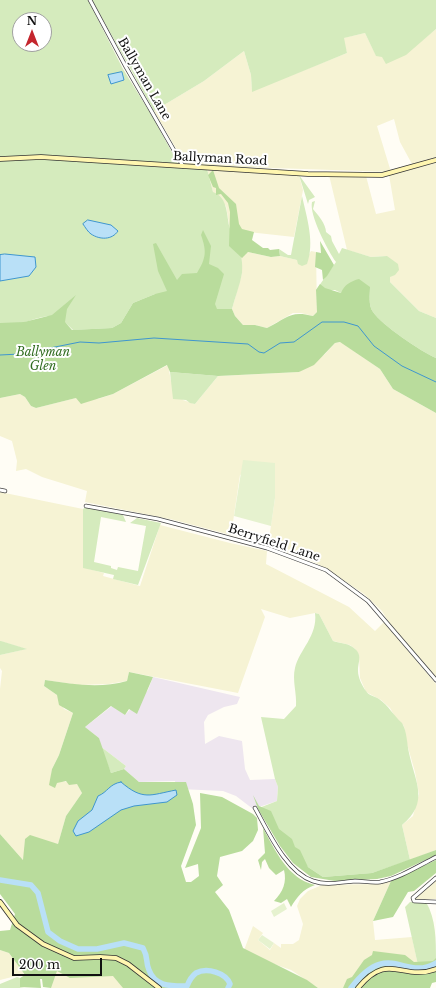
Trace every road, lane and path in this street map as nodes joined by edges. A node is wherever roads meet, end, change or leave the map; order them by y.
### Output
1 (90, 0) edge
2 (0, 158) edge
3 (436, 160) edge
4 (183, 167) junction
5 (0, 490) edge
6 (5, 491) dead end
7 (86, 506) dead end
8 (436, 680) edge
9 (254, 808) dead end
10 (436, 857) edge
11 (436, 878) edge
12 (0, 902) edge
13 (436, 902) edge
14 (436, 969) edge
15 (159, 988) edge
16 (358, 988) edge

1 - 4 street, Ballyman Lane
2 - 4 street, Ballyman Road
3 - 4 street, Ballyman Road
5 - 6 street
7 - 8 street, Berryfield Lane
9 - 10 street
11 - 13 street
12 - 15 street
14 - 16 street

